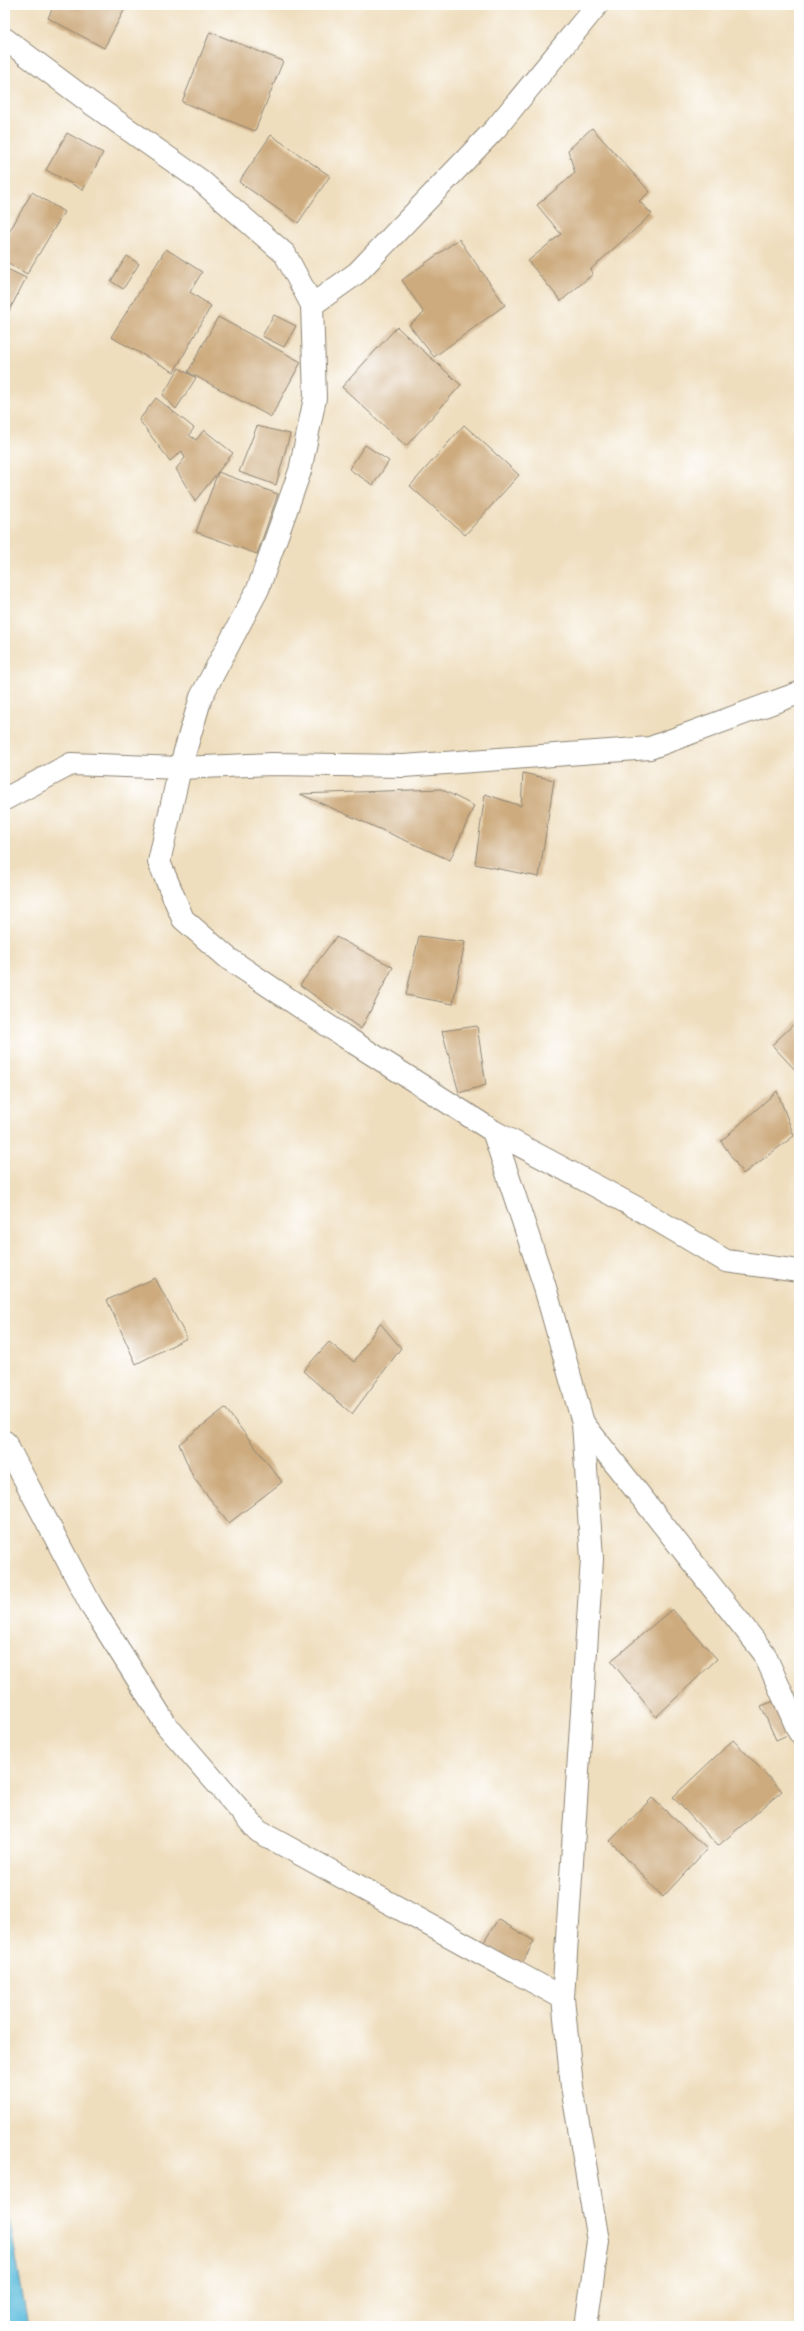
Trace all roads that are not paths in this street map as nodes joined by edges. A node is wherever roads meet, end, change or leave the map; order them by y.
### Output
1 (597, 5) edge
2 (5, 39) edge
3 (312, 304) junction
4 (799, 693) edge
5 (180, 768) junction
6 (5, 799) edge
7 (493, 1131) junction
8 (799, 1271) edge
9 (583, 1423) junction
10 (5, 1442) edge
11 (799, 1732) edge
12 (563, 1998) junction
13 (586, 2326) edge

1 - 3 street
2 - 3 street
3 - 5 street
4 - 5 street
5 - 6 street
5 - 7 street
7 - 8 street
7 - 9 street
9 - 11 street
9 - 12 street
10 - 12 street
12 - 13 street

